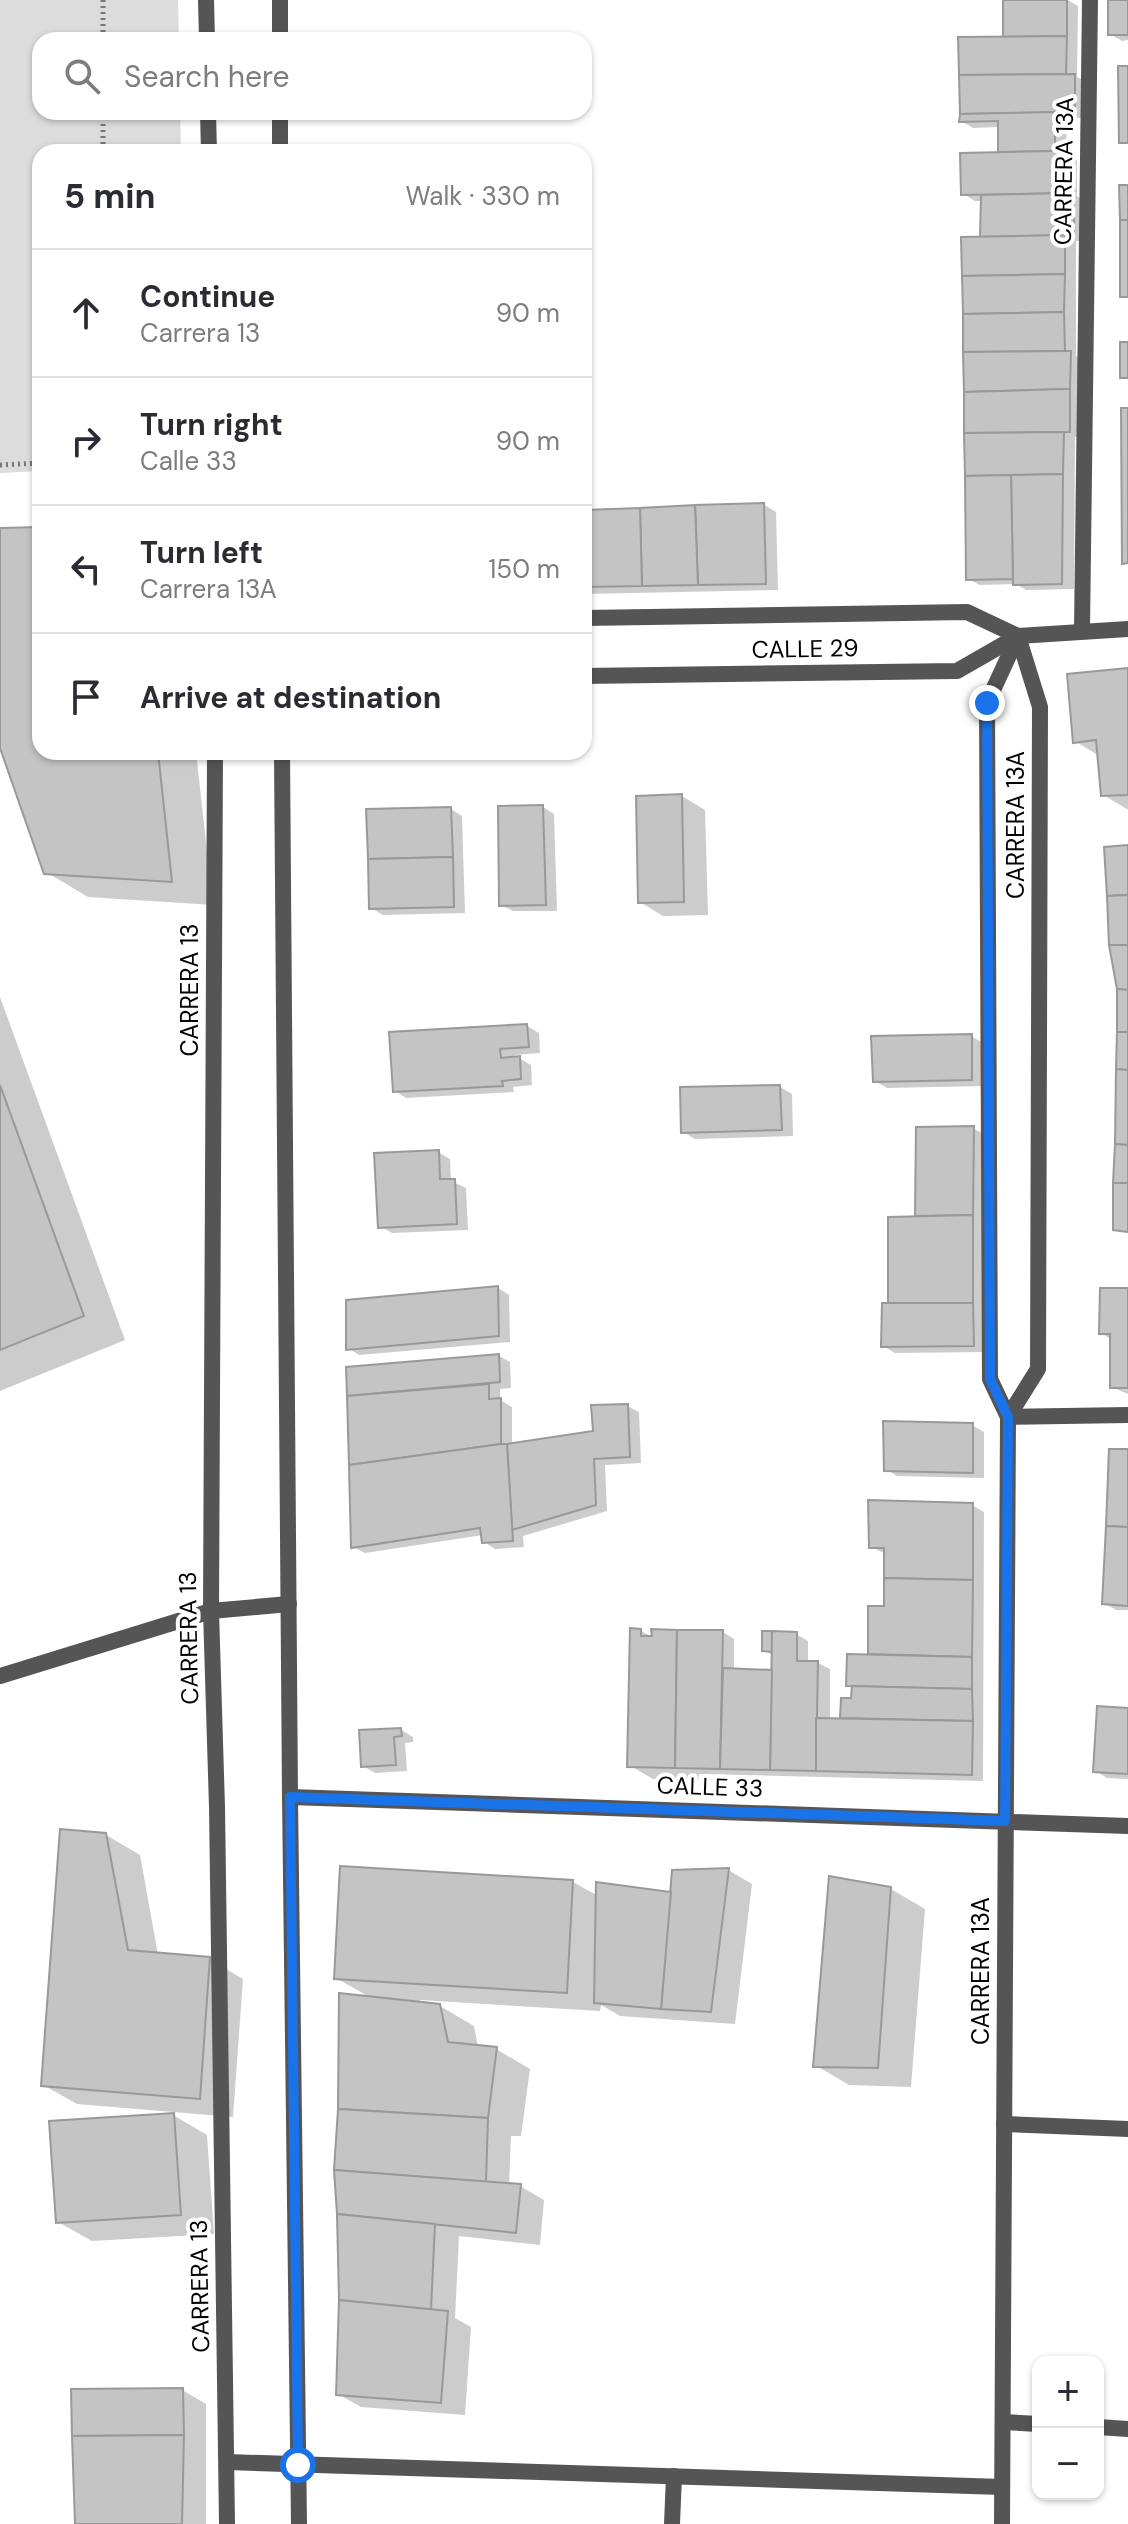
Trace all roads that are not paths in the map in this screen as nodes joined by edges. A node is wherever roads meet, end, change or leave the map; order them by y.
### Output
1 (206, 0) edge
2 (280, 0) edge
3 (1090, 0) edge
4 (207, 32) edge
5 (280, 32) edge
6 (208, 120) edge
7 (280, 120) edge
8 (209, 144) edge
9 (280, 144) edge
10 (592, 618) edge
11 (1128, 629) edge
12 (1082, 630) junction
13 (1018, 636) junction
14 (592, 676) edge
15 (215, 760) edge
16 (282, 760) edge
17 (1128, 1415) edge
18 (1008, 1417) junction
19 (289, 1604) junction
20 (211, 1611) junction
21 (0, 1676) edge
22 (290, 1797) junction
23 (1005, 1821) junction
24 (1128, 1826) edge
25 (1004, 2124) junction
26 (1128, 2129) edge
27 (1003, 2422) junction
28 (1032, 2424) edge
29 (1104, 2427) edge
30 (1128, 2429) edge
31 (227, 2462) junction
32 (298, 2465) junction
33 (674, 2476) junction
34 (1002, 2487) junction
35 (227, 2524) edge
36 (299, 2524) edge
37 (672, 2524) edge
38 (1002, 2524) edge

1 - 4 street
2 - 5 street
3 - 12 street, CARRERA 13A
6 - 8 street
7 - 9 street
10 - 13 street, CALLE 29
11 - 12 street, CALLE 29
12 - 13 street, CALLE 29
13 - 14 street, CALLE 29
13 - 18 street, CARRERA 13A
13 - 18 street, CARRERA 13A
15 - 20 street, CARRERA 13
16 - 19 street
17 - 18 street
18 - 23 street, CARRERA 13A
19 - 20 street
19 - 22 street
20 - 21 street
20 - 31 street, CARRERA 13
22 - 23 street, CALLE 33
22 - 32 street
23 - 24 street, CALLE 33
23 - 25 street, CARRERA 13A
25 - 26 street
25 - 27 street, CARRERA 13A
27 - 28 street
27 - 34 street, CARRERA 13A
29 - 30 street
31 - 32 street
31 - 35 street, CARRERA 13
32 - 33 street
32 - 36 street
33 - 34 street
33 - 37 street
34 - 38 street, CARRERA 13A

